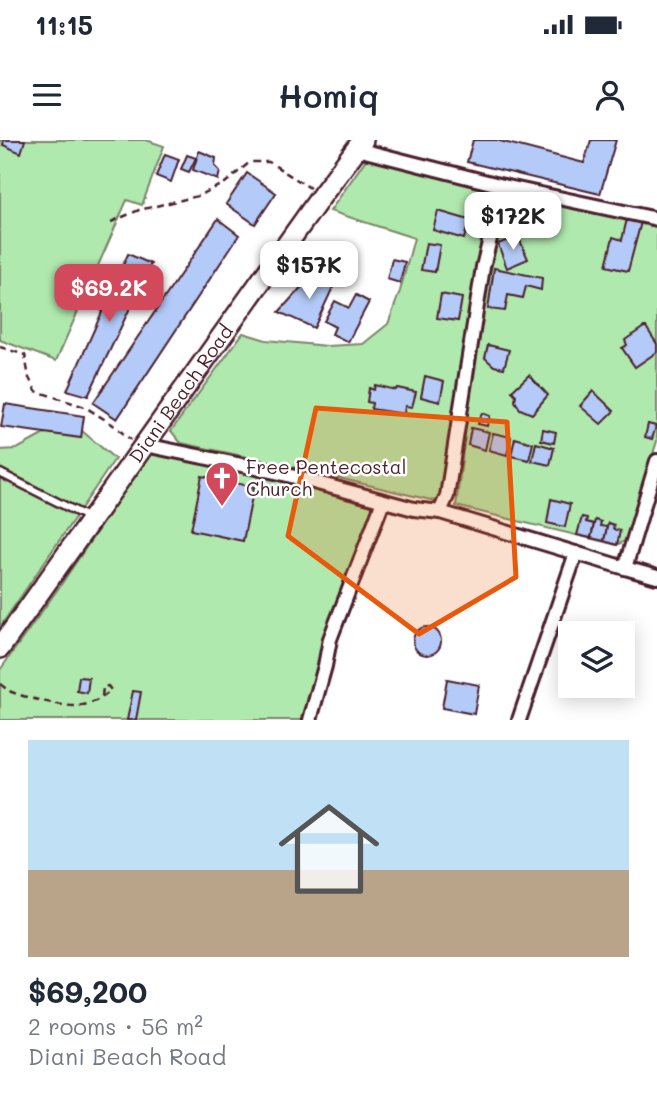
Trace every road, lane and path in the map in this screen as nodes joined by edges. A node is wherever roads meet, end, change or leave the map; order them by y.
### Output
1 (360, 144) edge
2 (503, 186) junction
3 (322, 195) junction
4 (657, 219) edge
5 (111, 222) dead end
6 (0, 347) edge
7 (143, 447) junction
8 (657, 461) edge
9 (0, 473) edge
10 (383, 501) junction
11 (440, 512) junction
12 (91, 519) junction
13 (576, 553) junction
14 (625, 568) junction
15 (657, 577) edge
16 (0, 648) edge
17 (0, 684) edge
18 (102, 697) dead end
19 (310, 720) edge
20 (519, 720) edge

1 - 2 street
1 - 3 main road, Diani Beach Road
2 - 4 street
2 - 11 street
3 - 5 path
3 - 7 main road, Diani Beach Road
6 - 7 path
7 - 10 street
7 - 12 main road, Diani Beach Road
8 - 14 street
9 - 12 lane
10 - 11 street
10 - 19 street
11 - 13 street
12 - 16 main road, Diani Beach Road
13 - 14 street
13 - 20 street
14 - 15 street
17 - 18 path

